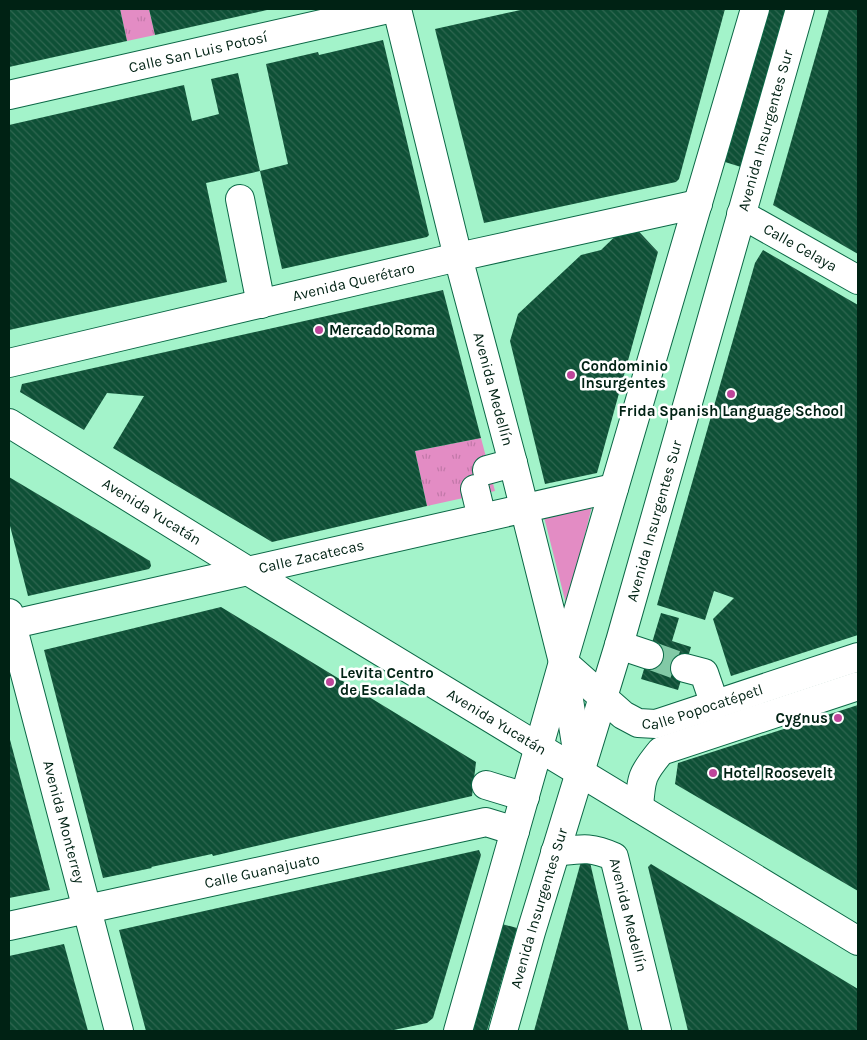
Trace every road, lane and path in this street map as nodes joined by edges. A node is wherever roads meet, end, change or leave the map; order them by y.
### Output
1 (388, 9) edge
2 (397, 9) edge
3 (755, 9) edge
4 (800, 9) edge
5 (9, 95) edge
6 (240, 199) dead end
7 (698, 204) junction
8 (741, 214) junction
9 (458, 257) junction
10 (858, 280) edge
11 (261, 304) junction
12 (9, 363) edge
13 (9, 424) edge
14 (513, 462) junction
15 (614, 488) junction
16 (524, 508) junction
17 (482, 518) junction
18 (248, 571) junction
19 (10, 621) edge
20 (618, 645) junction
21 (649, 655) tunnel mouth
22 (858, 657) edge
23 (563, 662) junction
24 (685, 668) tunnel mouth
25 (858, 686) edge
26 (602, 697) junction
27 (714, 705) junction
28 (539, 748) junction
29 (580, 772) junction
30 (486, 786) dead end
31 (525, 797) junction
32 (638, 808) junction
33 (515, 832) junction
34 (555, 852) junction
35 (87, 908) junction
36 (9, 926) edge
37 (858, 941) edge
38 (119, 1031) edge
39 (457, 1031) edge
40 (502, 1031) edge
41 (657, 1031) edge

1 - 5 main road, Calle San Luis Potosí
2 - 9 main road, Avenida Medellín
3 - 7 main road
4 - 8 main road, Avenida Insurgentes Sur
6 - 11 main road
7 - 9 main road, Avenida Querétaro
7 - 15 main road
8 - 10 main road, Calle Celaya
8 - 20 main road, Avenida Insurgentes Sur
9 - 11 main road, Avenida Querétaro
9 - 14 main road, Avenida Medellín
11 - 12 main road, Avenida Querétaro
13 - 18 main road, Avenida Yucatán
14 - 16 main road, Avenida Medellín
14 - 17 main road
15 - 16 main road, Calle Zacatecas
15 - 23 main road
16 - 17 main road, Calle Zacatecas
16 - 23 main road, Avenida Medellín
17 - 18 main road, Calle Zacatecas
18 - 19 main road, Calle Zacatecas
18 - 28 main road, Avenida Yucatán
19 - 35 main road, Avenida Monterrey
20 - 21 main road
20 - 26 main road, Avenida Insurgentes Sur
22 - 27 main road, Calle Popocatépetl
23 - 26 main road, Calle Popocatépetl
23 - 28 main road
23 - 29 main road, Avenida Medellín
24 - 27 main road
25 - 32 main road, Calle Popocatépetl
26 - 27 main road, Calle Popocatépetl
26 - 29 main road, Avenida Insurgentes Sur
28 - 29 main road, Avenida Yucatán
28 - 31 main road
29 - 32 main road, Avenida Yucatán
29 - 34 main road, Avenida Insurgentes Sur
30 - 31 main road
31 - 33 main road
32 - 37 main road, Avenida Yucatán
33 - 35 main road, Calle Guanajuato
33 - 39 main road
34 - 40 main road, Avenida Insurgentes Sur
34 - 41 main road, Avenida Medellín
35 - 36 main road, Calle Guanajuato
35 - 38 main road, Avenida Monterrey

